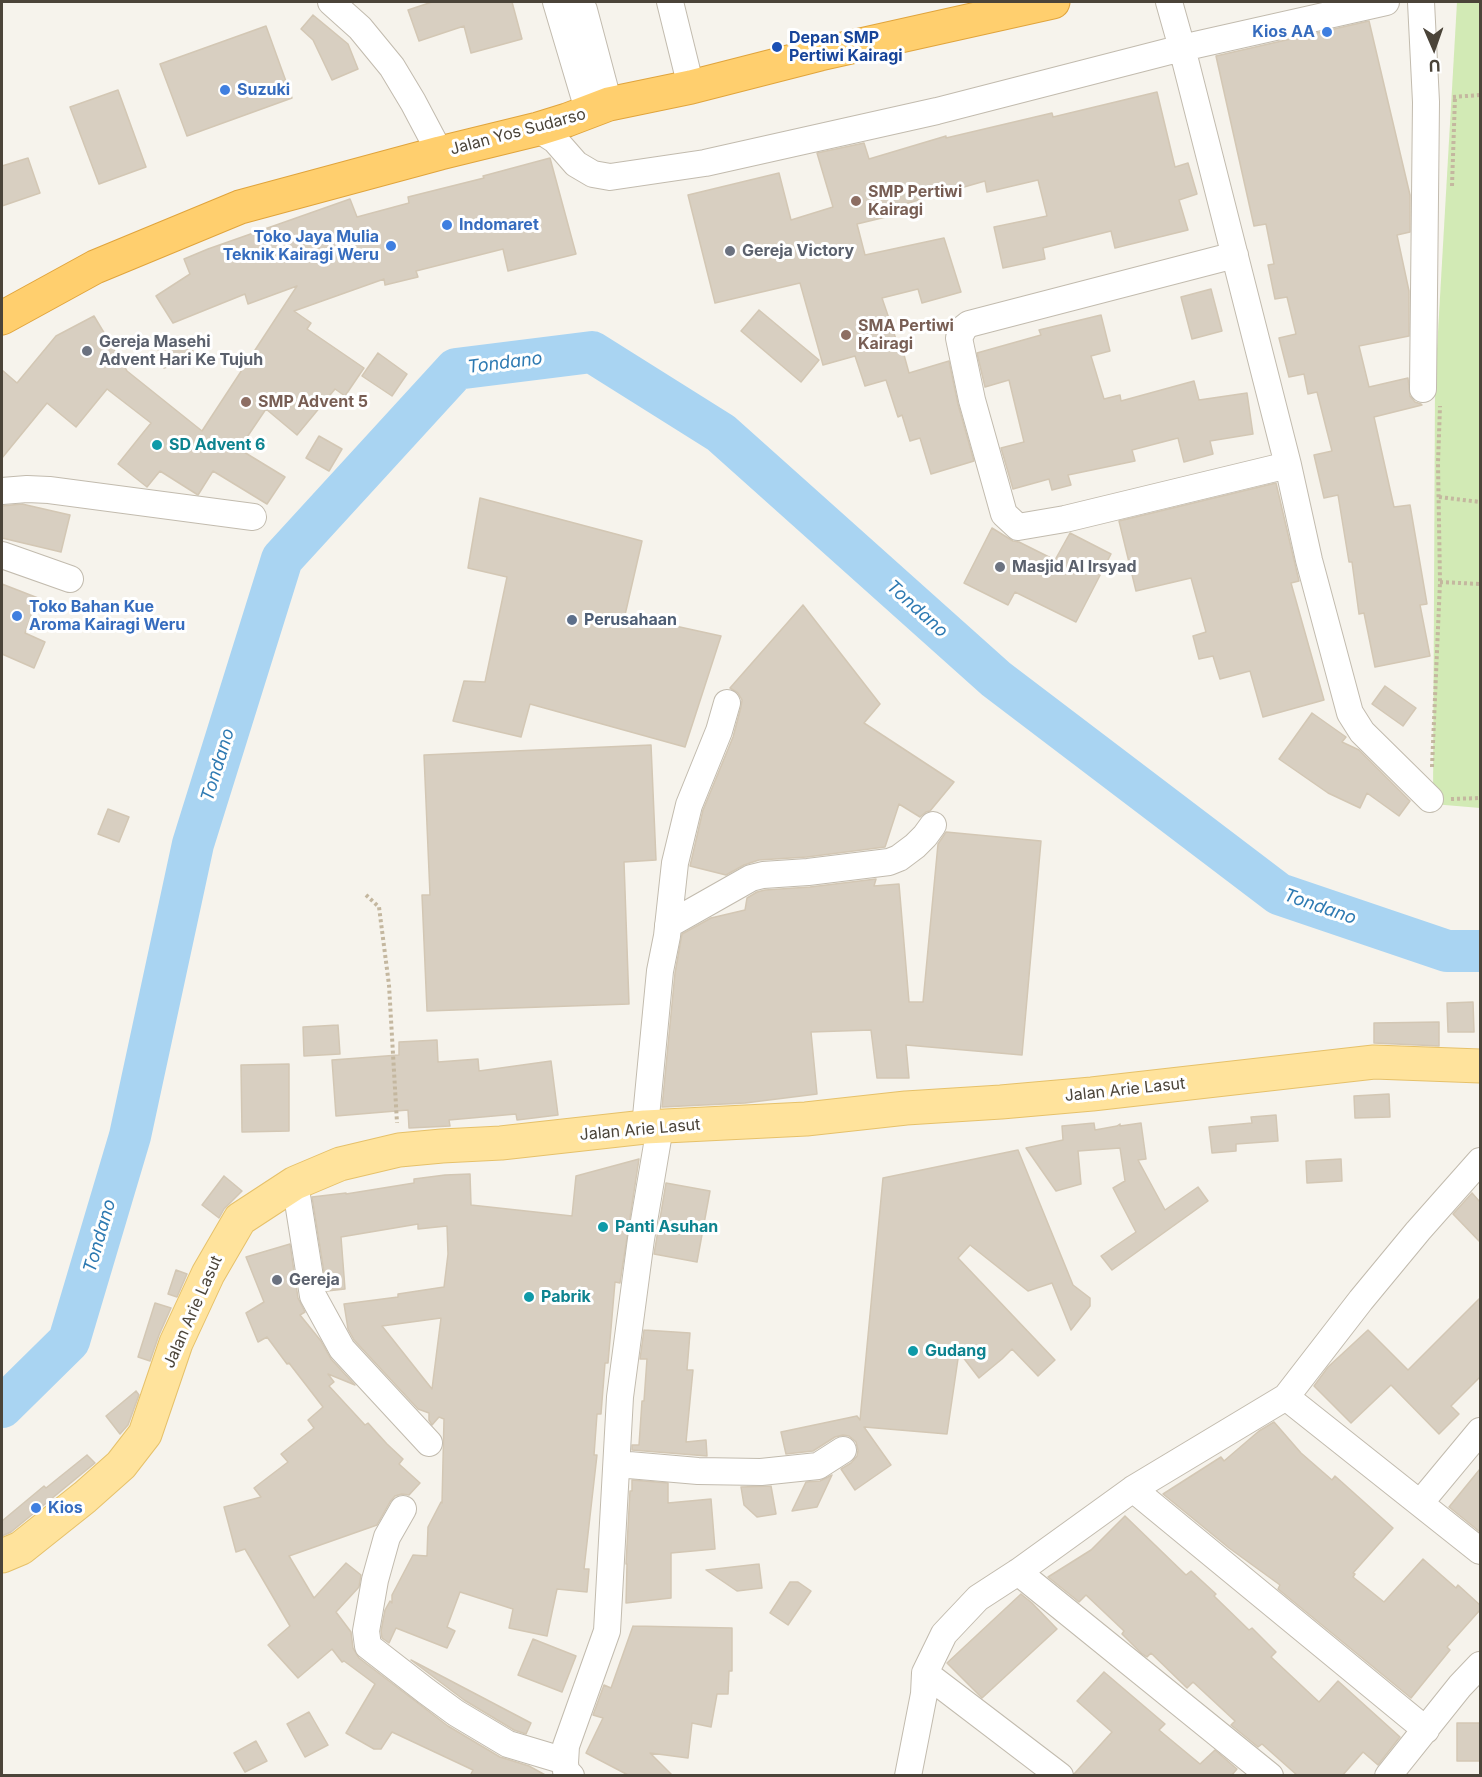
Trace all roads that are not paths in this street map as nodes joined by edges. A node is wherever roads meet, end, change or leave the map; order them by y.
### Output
1 (332, 2) edge
2 (354, 2) edge
3 (556, 2) edge
4 (579, 2) edge
5 (670, 2) edge
6 (1053, 2) edge
7 (1169, 2) edge
8 (1386, 2) edge
9 (1421, 2) edge
10 (360, 28) junction
11 (1182, 48) junction
12 (691, 87) junction
13 (599, 108) junction
14 (538, 129) junction
15 (440, 153) junction
16 (1235, 255) junction
17 (2, 318) edge
18 (1432, 392) road end
19 (1288, 465) junction
20 (2, 490) edge
21 (253, 517) dead end
22 (2, 555) edge
23 (70, 579) dead end
24 (727, 703) dead end
25 (1430, 799) road end
26 (933, 825) dead end
27 (668, 925) junction
28 (1480, 1066) edge
29 (652, 1127) junction
30 (1480, 1161) edge
31 (295, 1184) junction
32 (1286, 1397) junction
33 (1480, 1431) edge
34 (429, 1443) dead end
35 (843, 1450) dead end
36 (617, 1464) junction
37 (1133, 1489) junction
38 (1421, 1502) junction
39 (403, 1509) dead end
40 (1480, 1551) edge
41 (2, 1556) edge
42 (1018, 1572) junction
43 (1480, 1665) edge
44 (926, 1673) junction
45 (1470, 1686) edge
46 (1426, 1730) junction
47 (568, 1768) edge
48 (908, 1776) edge
49 (1060, 1776) edge
50 (1270, 1776) edge
51 (1388, 1776) edge

1 - 10 street
2 - 10 street
3 - 13 street
4 - 13 street
5 - 12 street
6 - 12 highway, Jalan Yos Sudarso
7 - 11 street
8 - 11 street
9 - 18 street
10 - 15 street
11 - 14 street
11 - 16 street
12 - 13 highway, Jalan Yos Sudarso
13 - 14 highway, Jalan Yos Sudarso
14 - 15 highway, Jalan Yos Sudarso
15 - 17 highway, Jalan Yos Sudarso
16 - 19 street
16 - 19 street
19 - 25 street
20 - 21 street
22 - 23 street
24 - 27 street
26 - 27 street
27 - 29 street
28 - 29 main road, Jalan Arie Lasut
29 - 31 main road, Jalan Arie Lasut
29 - 36 street
30 - 32 street
31 - 34 street
31 - 41 main road, Jalan Arie Lasut
32 - 37 street
32 - 38 street
33 - 38 street
35 - 36 street
36 - 47 street
37 - 42 street
37 - 46 street
38 - 40 street
39 - 47 street
42 - 44 street
42 - 50 street
43 - 45 street
44 - 48 street
44 - 49 street
45 - 46 street
46 - 51 street

